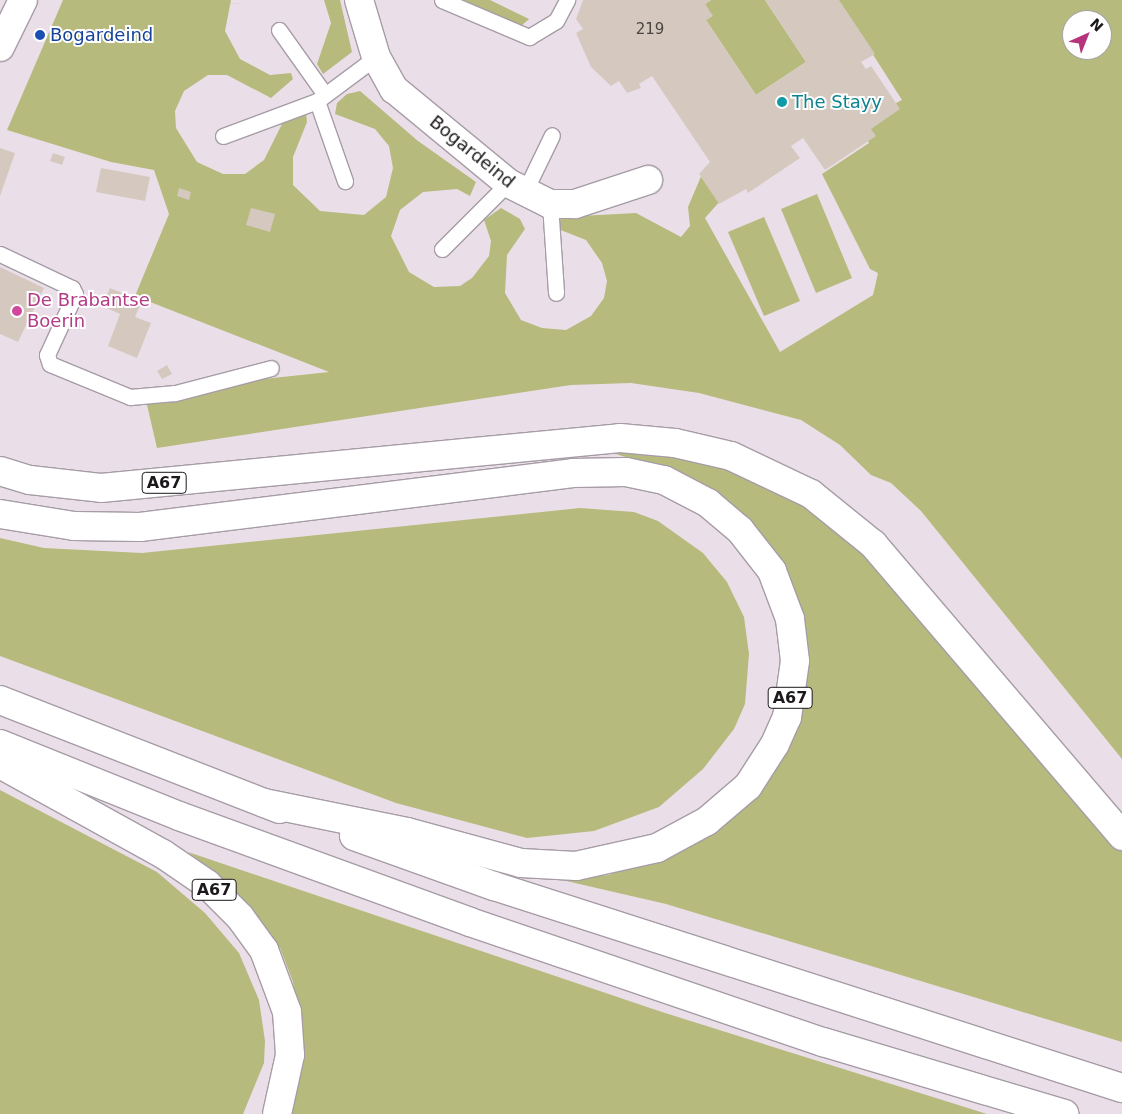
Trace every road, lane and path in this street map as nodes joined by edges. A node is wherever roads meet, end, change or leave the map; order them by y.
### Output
1 (23, 0) edge
2 (359, 0) edge
3 (442, 0) edge
4 (568, 0) edge
5 (278, 30) dead end
6 (0, 47) edge
7 (376, 57) junction
8 (320, 97) junction
9 (552, 134) dead end
10 (223, 136) dead end
11 (648, 180) dead end
12 (345, 181) dead end
13 (516, 188) junction
14 (550, 204) junction
15 (442, 249) dead end
16 (0, 254) edge
17 (556, 293) dead end
18 (271, 368) dead end
19 (0, 471) edge
20 (0, 514) edge
21 (0, 700) edge
22 (0, 744) edge
23 (0, 764) edge
24 (264, 803) junction
25 (1122, 836) edge
26 (1122, 1088) edge
27 (277, 1114) edge
28 (1064, 1114) edge

1 - 6 main road
2 - 7 main road, Bogardeind
3 - 4 lane
5 - 8 lane
7 - 8 lane
7 - 13 main road, Bogardeind
8 - 10 lane
8 - 12 lane
9 - 13 lane
11 - 14 main road, Bogardeind
13 - 14 main road, Bogardeind
13 - 15 lane
14 - 17 lane
16 - 18 lane
19 - 25 main road, A67
20 - 24 main road, A67
21 - 24 main road, A67
22 - 28 main road
23 - 27 main road, A67
24 - 26 main road, A67

